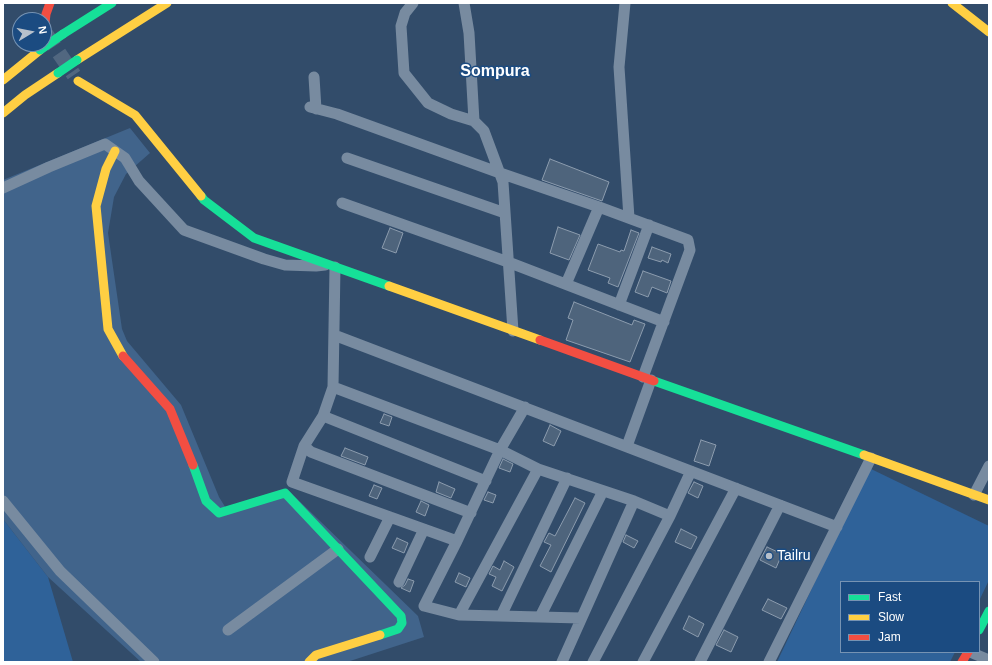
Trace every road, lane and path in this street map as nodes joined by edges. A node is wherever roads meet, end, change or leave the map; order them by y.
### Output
1 (112, 3) edge
2 (167, 3) edge
3 (413, 3) edge
4 (464, 3) edge
5 (625, 3) edge
6 (952, 3) edge
7 (989, 32) edge
8 (314, 78) dead end
9 (3, 80) edge
10 (78, 81) tunnel mouth
11 (3, 113) edge
12 (474, 121) junction
13 (115, 151) junction
14 (347, 158) dead end
15 (500, 173) junction
16 (3, 188) edge
17 (342, 203) dead end
18 (599, 207) junction
19 (505, 213) junction
20 (629, 218) junction
21 (649, 225) junction
22 (508, 262) junction
23 (332, 266) junction
24 (566, 284) junction
25 (619, 305) junction
26 (664, 322) junction
27 (513, 330) junction
28 (334, 334) junction
29 (647, 378) junction
30 (332, 387) junction
31 (525, 407) junction
32 (323, 416) junction
33 (304, 446) junction
34 (627, 446) junction
35 (500, 450) junction
36 (871, 458) junction
37 (989, 466) edge
38 (538, 468) junction
39 (692, 471) junction
40 (568, 478) junction
41 (486, 481) junction
42 (736, 488) junction
43 (603, 491) junction
44 (974, 495) junction
45 (989, 500) edge
46 (3, 501) edge
47 (634, 501) junction
48 (780, 505) junction
49 (470, 513) junction
50 (670, 516) junction
51 (390, 517) junction
52 (837, 527) junction
53 (424, 529) junction
54 (457, 541) junction
55 (338, 549) junction
56 (370, 557) dead end
57 (400, 582) dead end
58 (989, 611) edge
59 (459, 615) junction
60 (501, 616) junction
61 (540, 617) junction
62 (581, 618) junction
63 (980, 628) edge
64 (228, 630) dead end
65 (968, 653) edge
66 (972, 653) edge
67 (989, 660) edge
68 (154, 662) edge
69 (308, 662) edge
70 (562, 662) edge
71 (593, 662) edge
72 (643, 662) edge
73 (700, 662) edge
74 (769, 662) edge
75 (962, 662) edge

1 - 9 main road, bridge
2 - 11 main road, bridge
3 - 12 street
4 - 12 street
5 - 20 street
6 - 7 main road
8 - 15 street
10 - 23 main road
12 - 15 street
13 - 16 street
13 - 23 street
13 - 55 main road
14 - 19 street
15 - 18 street
15 - 19 street
17 - 22 street
18 - 20 street
18 - 24 street
19 - 22 street
20 - 21 street
21 - 25 street
21 - 26 street
22 - 24 street
22 - 27 street
23 - 27 main road
23 - 28 street
24 - 25 street
25 - 26 street
26 - 29 street
27 - 29 main road
28 - 30 street
28 - 31 street
29 - 34 street
29 - 36 main road
30 - 32 street
30 - 35 street
31 - 34 street
31 - 35 street
32 - 33 street
32 - 41 street
33 - 49 street
33 - 51 street
34 - 39 street
35 - 38 street
35 - 41 street
36 - 44 main road
36 - 52 street
37 - 44 street
38 - 40 street
38 - 59 street
39 - 42 street
39 - 50 street
40 - 43 street
40 - 60 street
41 - 49 street
42 - 48 street
42 - 72 street
43 - 47 street
43 - 61 street
44 - 45 main road
46 - 68 street
47 - 50 street
47 - 62 street
48 - 52 street
48 - 73 street
49 - 54 street
50 - 71 street
51 - 53 street
51 - 56 street
52 - 74 street
53 - 54 street
53 - 57 street
54 - 59 street
55 - 64 street
55 - 69 main road
58 - 63 main road
59 - 60 street
60 - 61 street
61 - 62 street
62 - 70 street
65 - 75 main road
66 - 67 street

